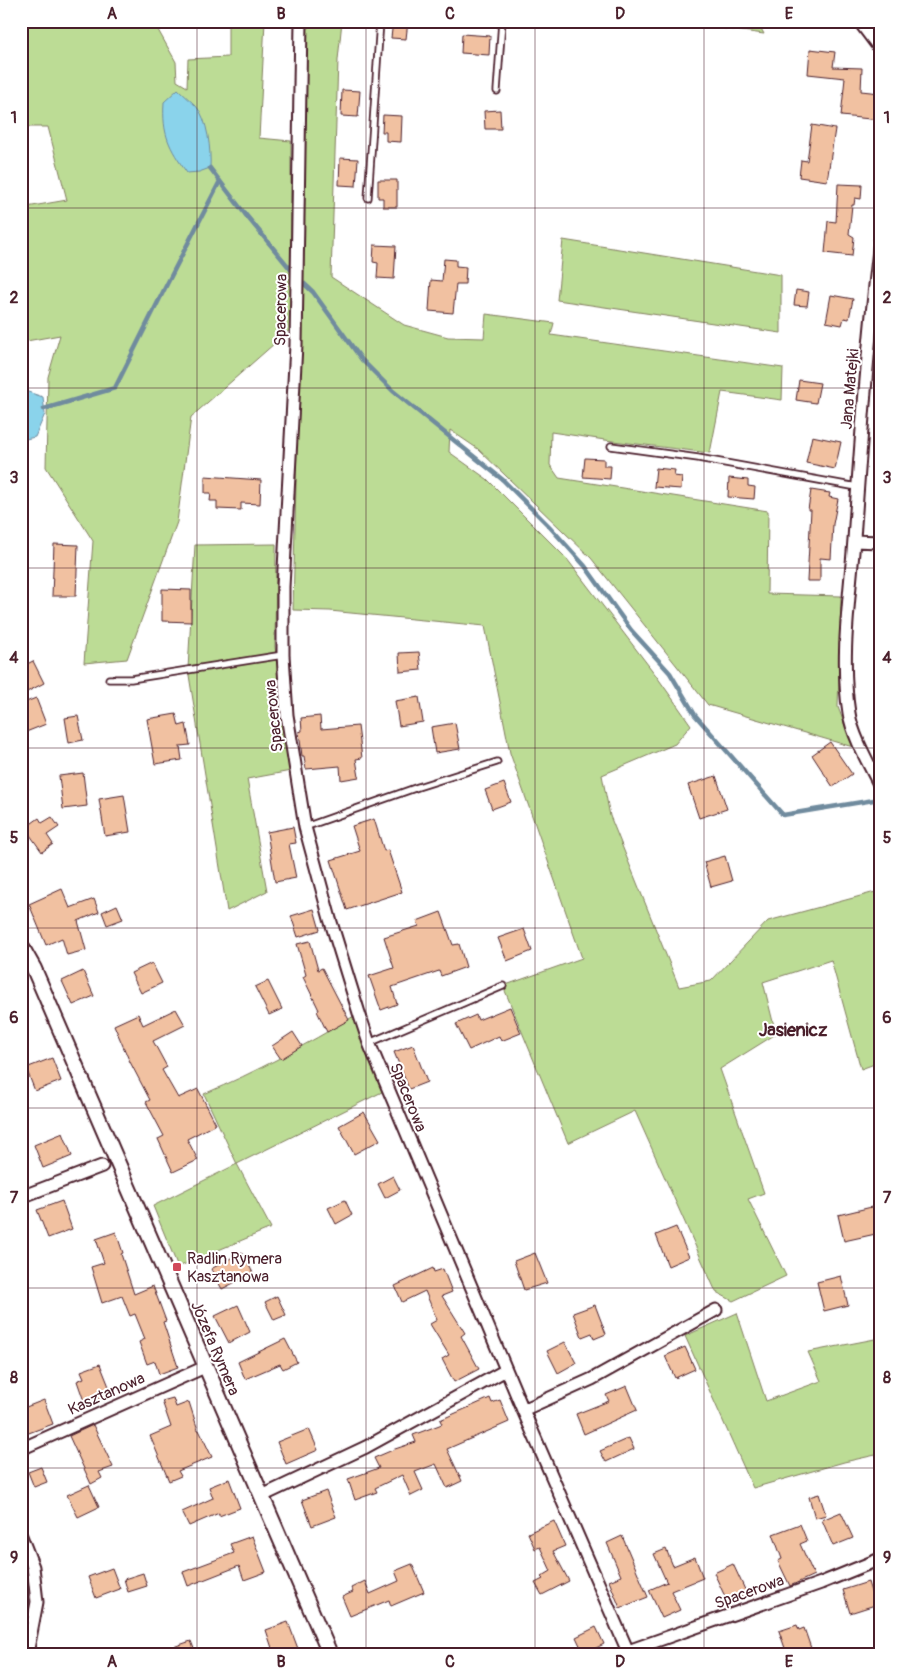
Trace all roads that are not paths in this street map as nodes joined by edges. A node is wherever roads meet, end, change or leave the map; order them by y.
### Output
1 (301, 21) edge
2 (380, 21) edge
3 (502, 21) edge
4 (860, 21) edge
5 (880, 48) edge
6 (497, 91) dead end
7 (368, 198) dead end
8 (880, 241) edge
9 (611, 446) dead end
10 (857, 487) junction
11 (854, 541) junction
12 (880, 542) edge
13 (283, 655) junction
14 (109, 679) dead end
15 (497, 762) dead end
16 (880, 786) edge
17 (306, 827) junction
18 (21, 946) edge
19 (504, 986) dead end
20 (369, 1043) junction
21 (102, 1166) dead end
22 (21, 1197) edge
23 (716, 1310) dead end
24 (205, 1367) junction
25 (506, 1370) junction
26 (523, 1410) junction
27 (21, 1449) edge
28 (262, 1496) junction
29 (21, 1536) edge
30 (880, 1559) edge
31 (629, 1652) edge
32 (27, 1654) edge
33 (330, 1654) edge

1 - 13 street, Spacerowa
2 - 7 lane
3 - 6 lane
4 - 5 street
8 - 10 street, Jana Matejki
9 - 10 lane
10 - 11 street, Jana Matejki
11 - 12 street
11 - 16 street, Jana Matejki
13 - 14 lane
13 - 17 street, Spacerowa
15 - 17 lane
17 - 20 street, Spacerowa
18 - 24 street, Józefa Rymera
19 - 20 lane
20 - 25 street, Spacerowa
21 - 22 street
23 - 26 street
24 - 27 street, Kasztanowa
24 - 28 street, Józefa Rymera
25 - 26 street, Spacerowa
25 - 28 street
26 - 31 street, Spacerowa
28 - 33 street, Józefa Rymera
29 - 32 street
30 - 31 street, Spacerowa

